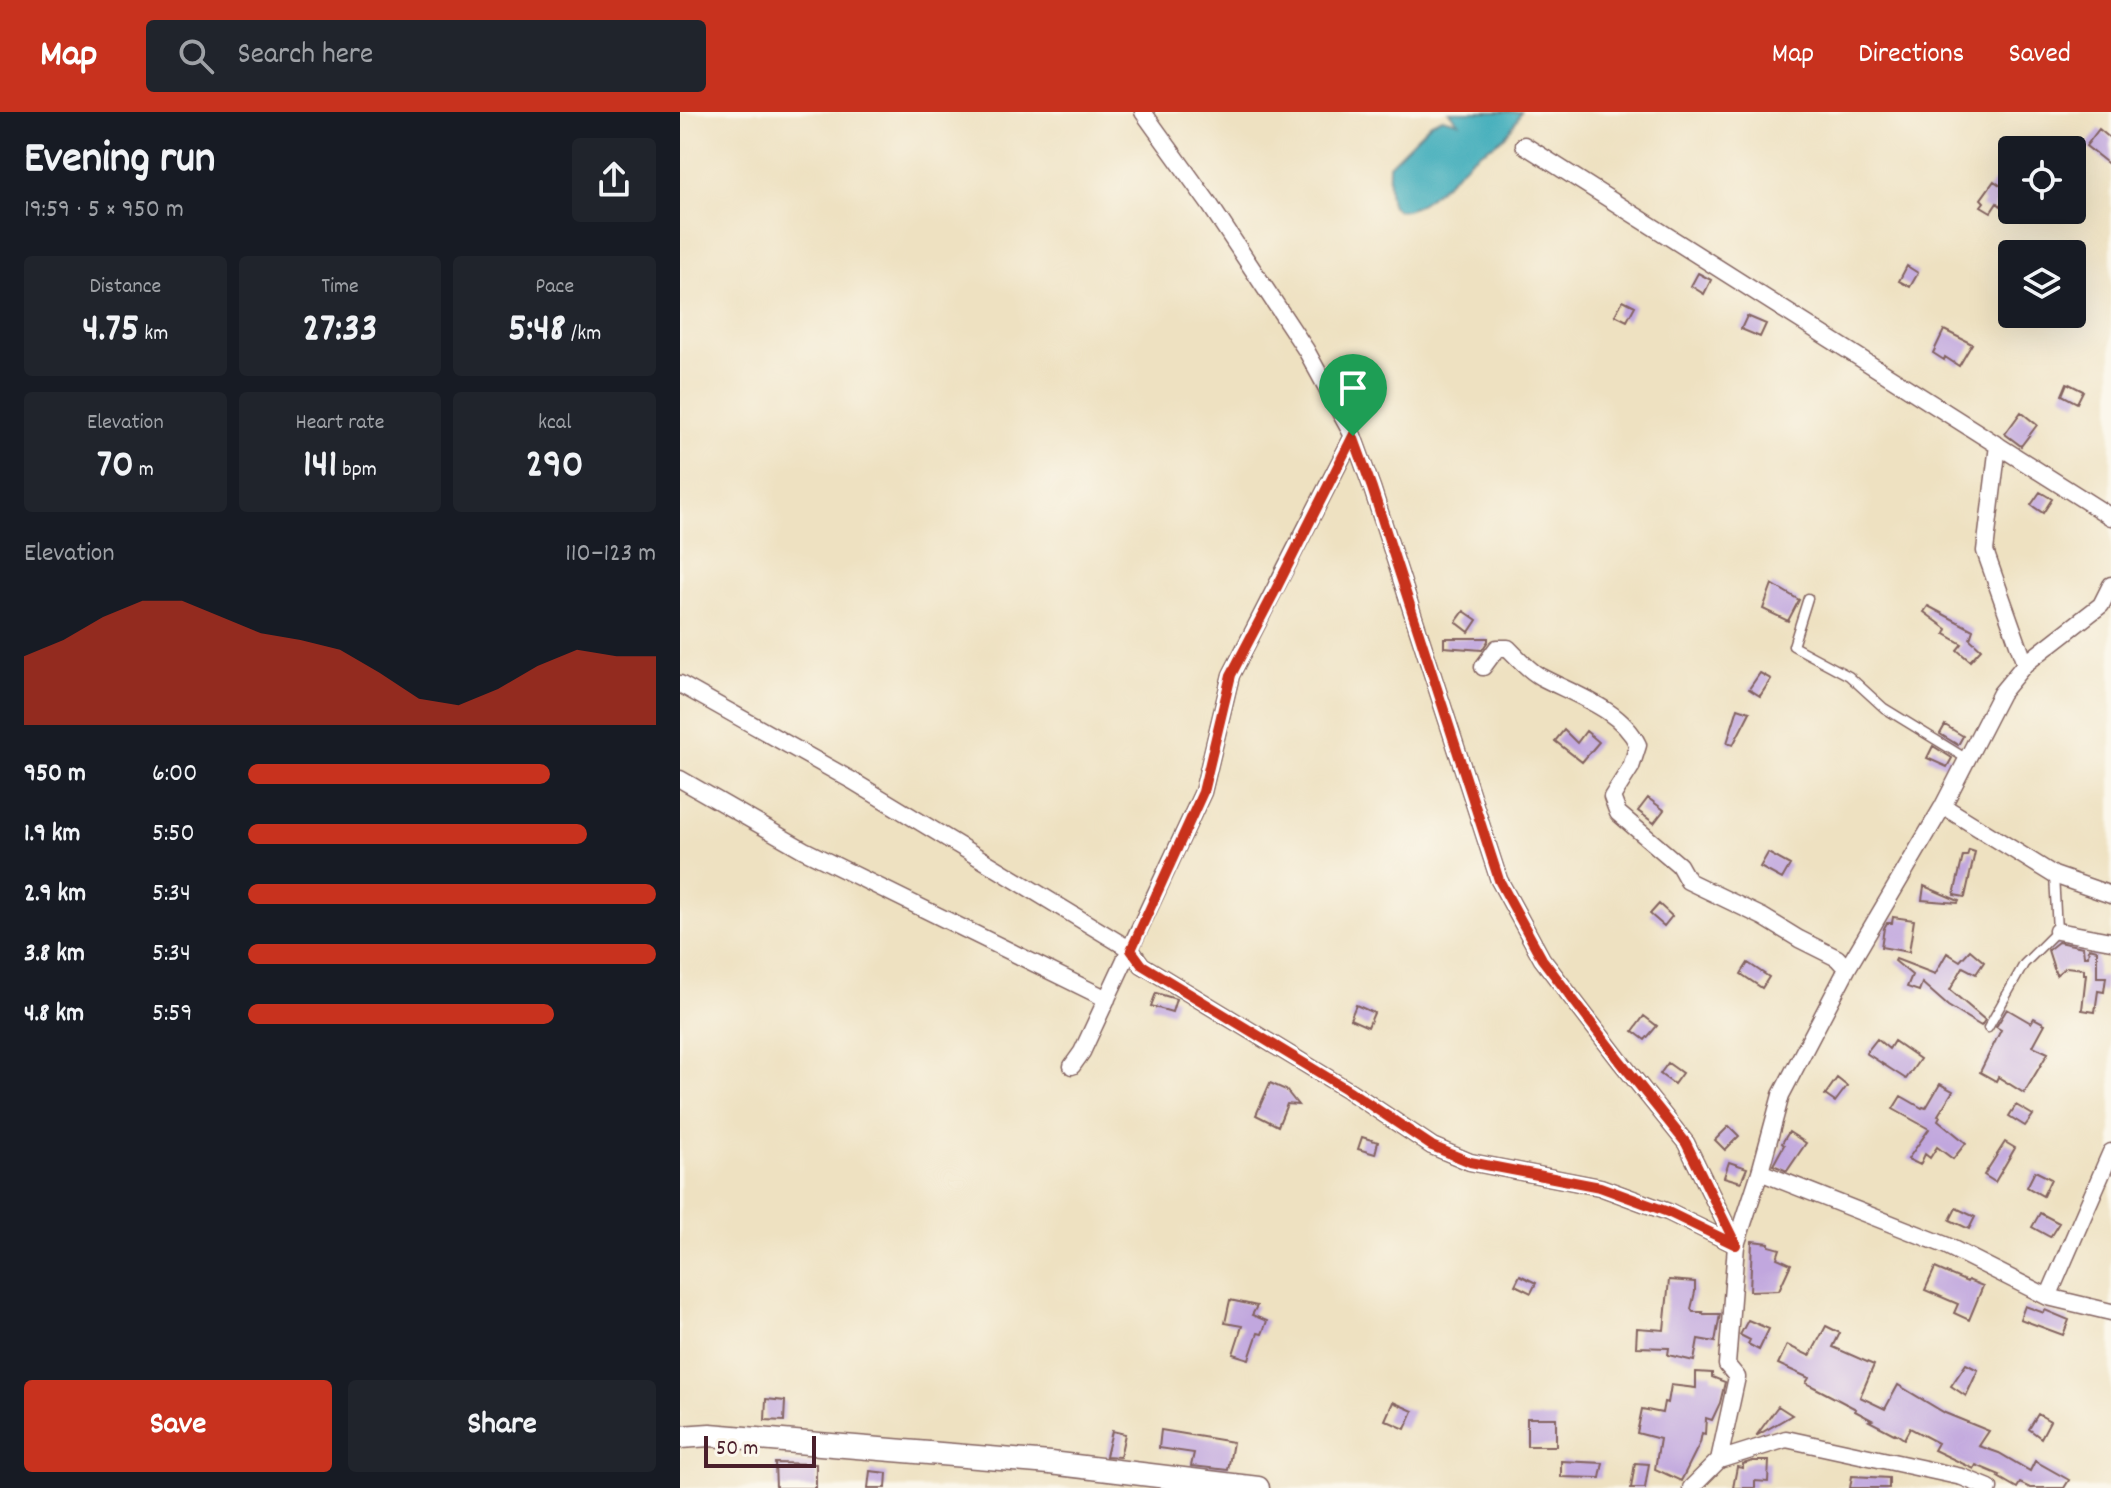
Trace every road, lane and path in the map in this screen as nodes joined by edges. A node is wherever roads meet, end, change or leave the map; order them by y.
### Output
1 (1143, 112) edge
2 (1524, 145) dead end
3 (1353, 436) junction
4 (1998, 445) junction
5 (2108, 509) edge
6 (2111, 585) edge
7 (1808, 598) dead end
8 (2025, 664) junction
9 (1483, 667) dead end
10 (680, 684) edge
11 (1967, 759) junction
12 (680, 779) edge
13 (1943, 806) junction
14 (2054, 875) junction
15 (2111, 895) edge
16 (2057, 931) junction
17 (2111, 941) edge
18 (1131, 950) junction
19 (1847, 969) junction
20 (1107, 999) junction
21 (1988, 1028) dead end
22 (1072, 1066) dead end
23 (2111, 1152) edge
24 (1760, 1172) junction
25 (1736, 1245) junction
26 (2048, 1297) junction
27 (2111, 1312) edge
28 (680, 1437) edge
29 (1719, 1460) junction
30 (1258, 1488) edge
31 (1691, 1488) edge
32 (1989, 1488) edge

1 - 3 street
2 - 4 street
3 - 18 street
3 - 25 street
4 - 5 street
4 - 8 street
6 - 8 street
7 - 11 lane
8 - 11 street
9 - 19 street
10 - 18 street
11 - 13 street
12 - 20 street
13 - 14 street
13 - 19 street
14 - 15 street
14 - 16 lane
16 - 17 street
16 - 21 lane
18 - 20 street
18 - 25 street
19 - 24 street
20 - 22 street
23 - 26 street
24 - 25 street
24 - 26 street
25 - 29 street
26 - 27 street
28 - 30 main road
29 - 31 street
29 - 32 street

